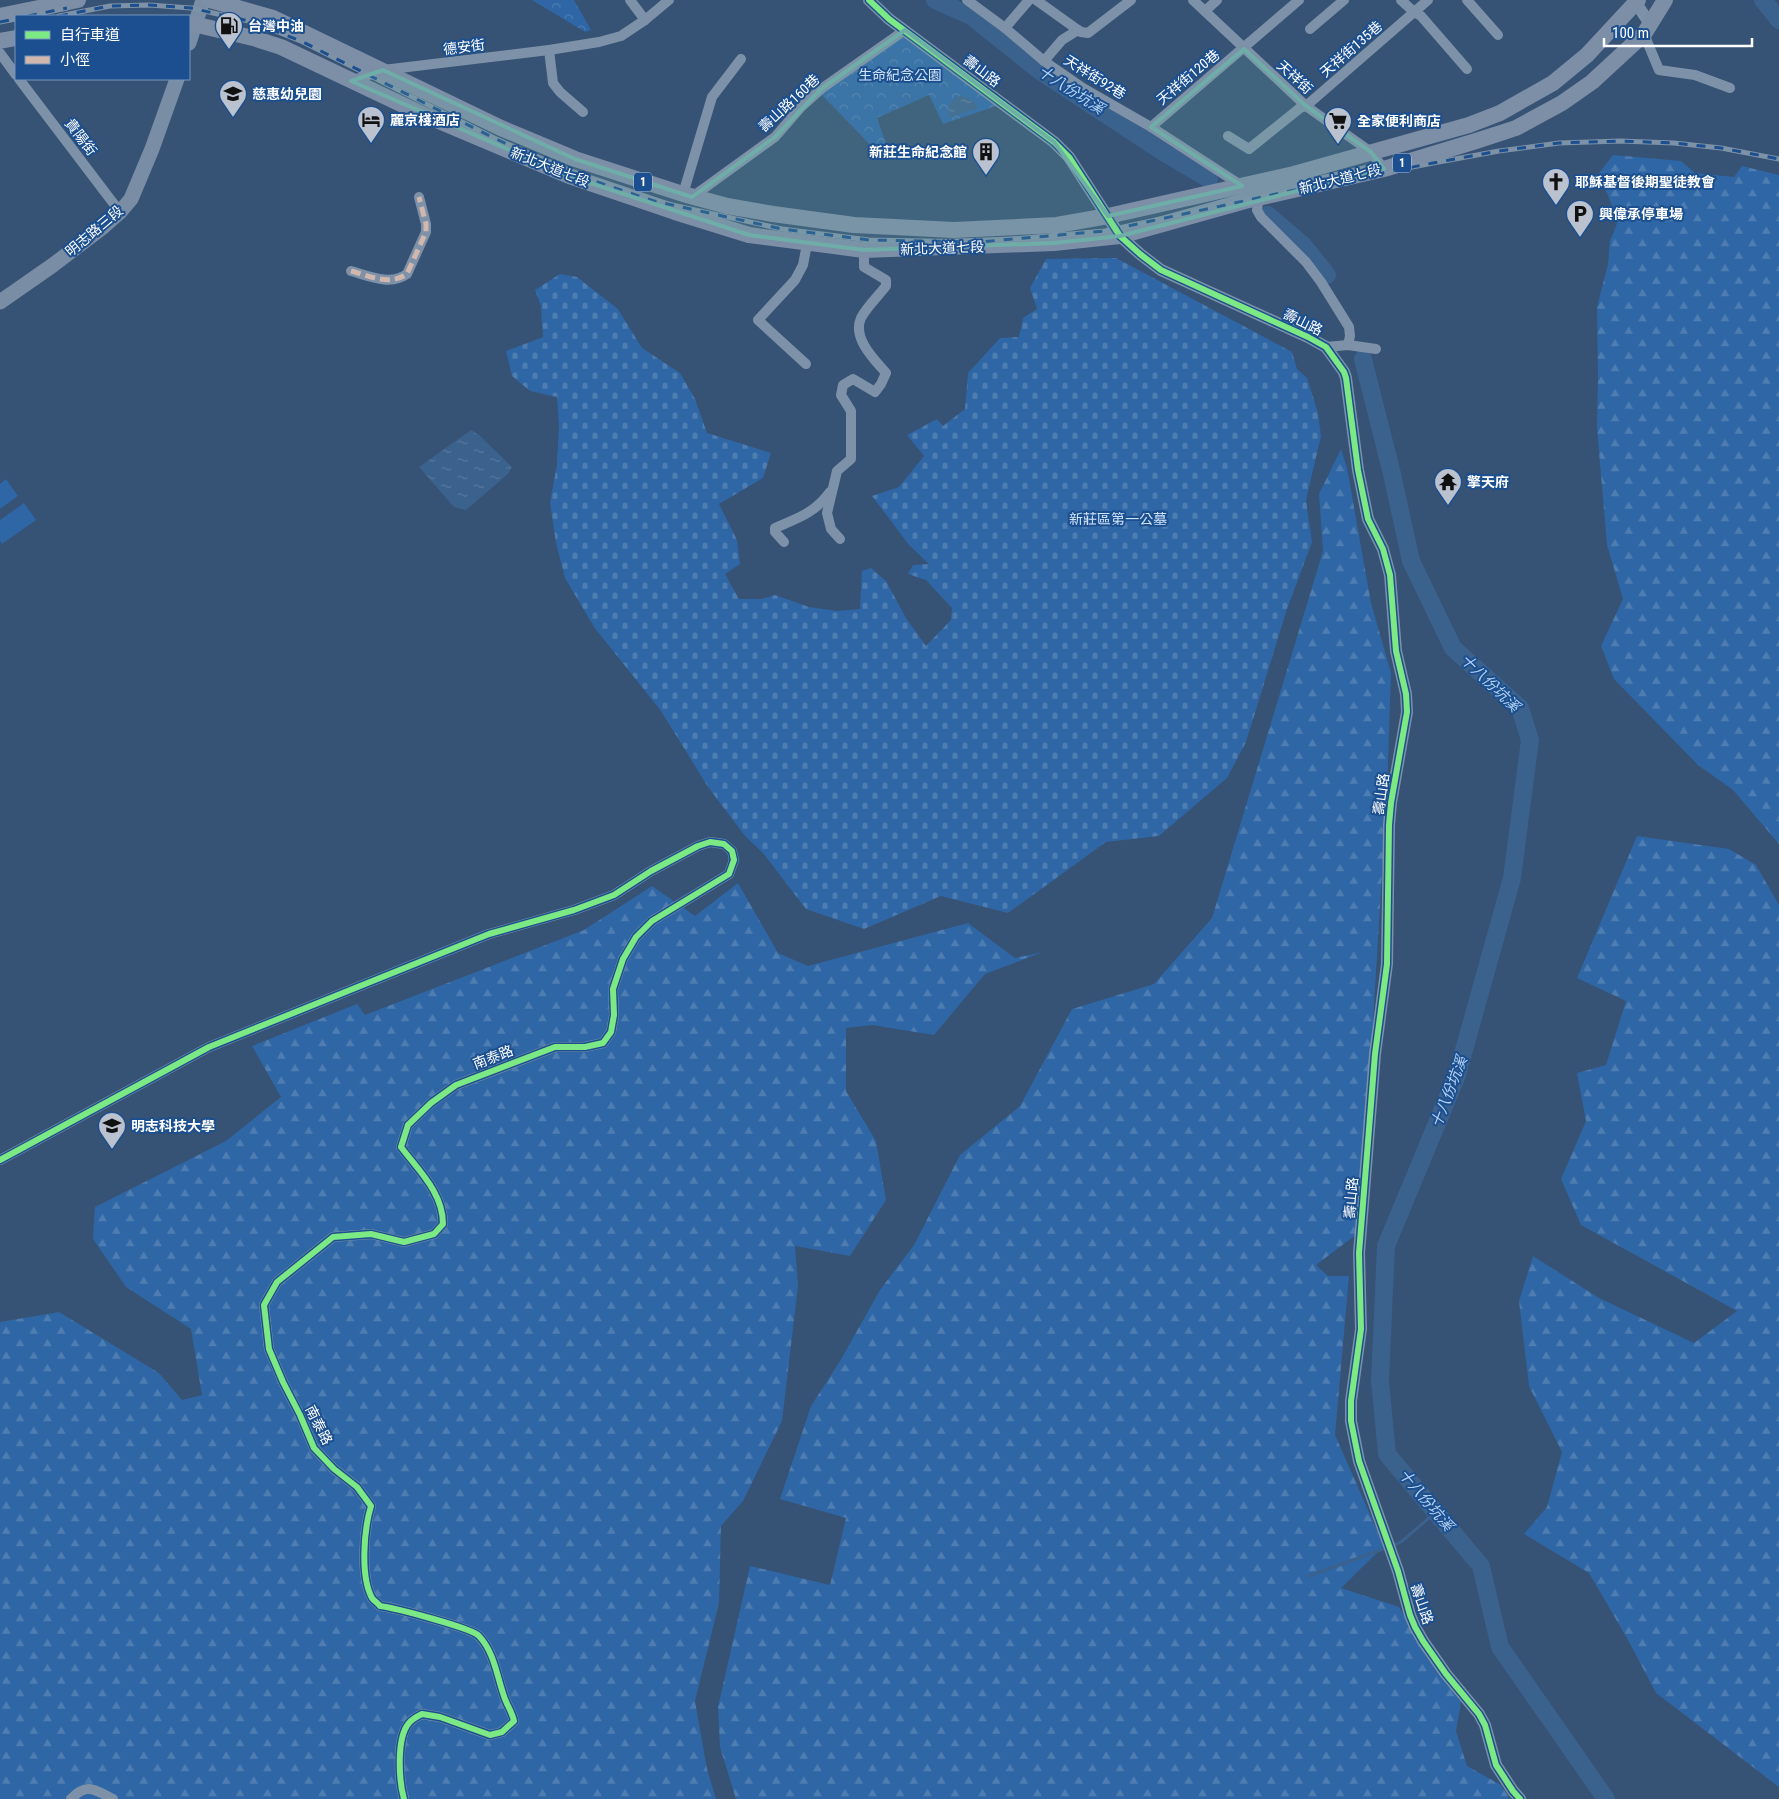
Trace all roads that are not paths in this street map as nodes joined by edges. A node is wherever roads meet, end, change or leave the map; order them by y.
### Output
1 (78, 0) edge
2 (203, 0) edge
3 (210, 0) edge
4 (630, 0) edge
5 (669, 0) edge
6 (869, 0) edge
7 (967, 0) edge
8 (1030, 0) edge
9 (1036, 0) edge
10 (1131, 0) edge
11 (1193, 0) edge
12 (1217, 0) edge
13 (1299, 0) edge
14 (1344, 0) edge
15 (1401, 0) edge
16 (1428, 0) edge
17 (1467, 0) edge
18 (1665, 0) edge
19 (1636, 1) edge
20 (1204, 12) junction
21 (1414, 12) junction
22 (0, 16) edge
23 (646, 20) junction
24 (192, 23) edge
25 (1005, 28) junction
26 (1310, 29) dead end
27 (1647, 29) junction
28 (905, 30) junction
29 (1078, 30) junction
30 (1498, 35) dead end
31 (190, 36) edge
32 (15, 38) edge
33 (0, 41) edge
34 (1244, 49) junction
35 (549, 50) junction
36 (0, 53) edge
37 (742, 59) dead end
38 (1044, 61) junction
39 (1467, 69) dead end
40 (383, 70) junction
41 (15, 74) edge
42 (20, 80) edge
43 (177, 80) edge
44 (352, 81) junction
45 (1730, 88) dead end
46 (1306, 106) junction
47 (583, 112) dead end
48 (1151, 127) junction
49 (1228, 136) dead end
50 (1371, 152) junction
51 (1384, 169) junction
52 (1242, 186) junction
53 (688, 196) junction
54 (419, 197) dead end
55 (1264, 197) junction
56 (120, 212) junction
57 (1108, 216) junction
58 (1120, 236) junction
59 (807, 244) junction
60 (864, 250) junction
61 (351, 271) dead end
62 (0, 302) edge
63 (1348, 345) junction
64 (1326, 347) junction
65 (1376, 349) dead end
66 (806, 364) dead end
67 (832, 490) junction
68 (840, 539) dead end
69 (784, 542) dead end
70 (0, 1160) edge
71 (70, 1799) edge
72 (113, 1799) edge
73 (404, 1799) edge
74 (1520, 1799) edge

1 - 22 main road
2 - 24 main road
3 - 40 main road, 新北大道七段 / 1
4 - 23 street
5 - 23 street, 德安街
6 - 28 street, 壽山路
7 - 25 street
8 - 25 street
9 - 29 street
10 - 29 street, 天祥街92巷
11 - 20 street, 天祥街
12 - 20 street
13 - 34 street, 天祥街120巷
14 - 26 street
15 - 21 street
16 - 21 street, 天祥街135巷
17 - 30 street
18 - 27 main road, 新北大道七段 / 1
19 - 27 street
19 - 50 main road, 新北大道七段 / 1
20 - 34 street, 天祥街
21 - 39 street
21 - 46 street, 天祥街135巷
23 - 35 street, 德安街
24 - 31 main road
24 - 44 main road, 新北大道七段 / 1
25 - 38 street
27 - 45 street
27 - 51 main road, 新北大道七段 / 1
28 - 53 street, 壽山路160巷
28 - 57 street, 壽山路
29 - 38 street, 天祥街92巷
32 - 33 main road
34 - 46 street, 天祥街
34 - 48 street, 天祥街120巷
35 - 40 street, 德安街
35 - 47 street
36 - 41 street
37 - 53 street
38 - 48 street, 天祥街92巷
40 - 44 street, 德安街
40 - 53 main road, 新北大道七段 / 1
42 - 56 street, 貴陽街
43 - 56 main road, 明志路三段
44 - 59 main road, 新北大道七段 / 1
46 - 49 street, 天祥街135巷
46 - 50 street, 天祥街
48 - 52 street, 天祥街92巷
50 - 51 street, 天祥街
50 - 52 main road, 新北大道七段 / 1
51 - 55 main road, 新北大道七段 / 1
52 - 57 main road, 新北大道七段 / 1
53 - 57 main road, 新北大道七段 / 1
54 - 61 street
55 - 58 main road, 新北大道七段 / 1
55 - 63 street
56 - 62 main road, 明志路三段
57 - 58 street, 壽山路
58 - 60 main road, 新北大道七段 / 1
58 - 64 street, 壽山路
59 - 60 main road, 新北大道七段 / 1
59 - 66 street
60 - 67 street
63 - 64 street, 壽山路
63 - 65 street, 壽山路
64 - 74 street, 壽山路
67 - 68 street
67 - 69 street
70 - 73 street, 南泰路
71 - 72 street

